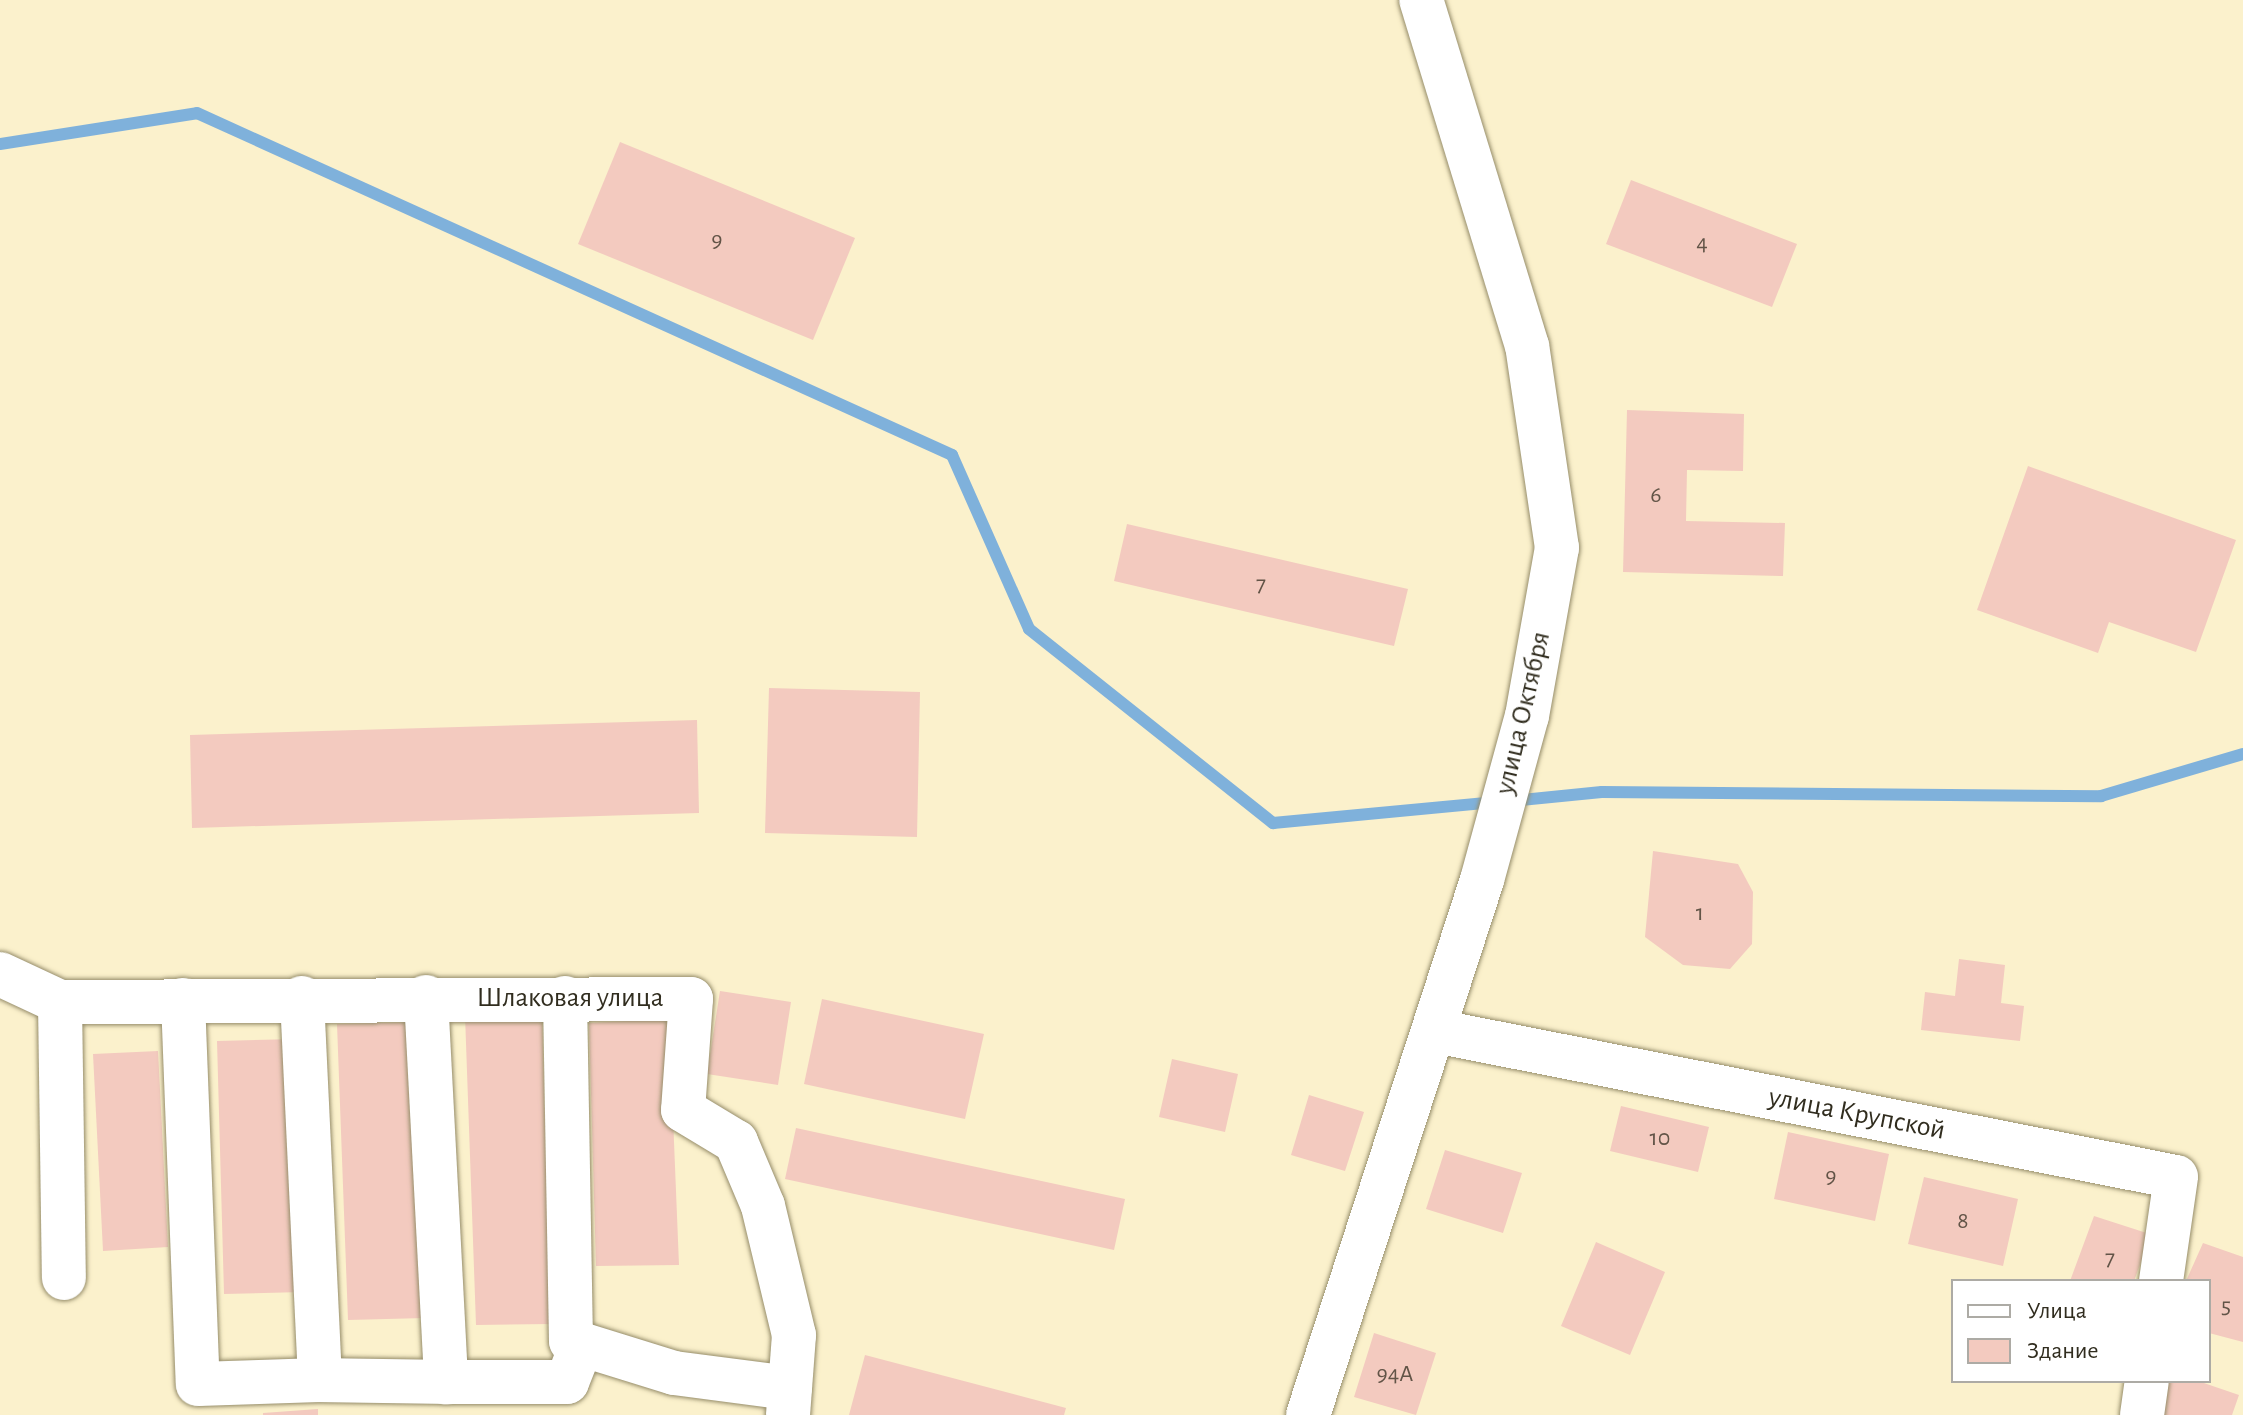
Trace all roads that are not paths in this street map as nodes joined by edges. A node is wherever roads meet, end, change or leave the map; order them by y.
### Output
1 (1421, 0) edge
2 (0, 974) edge
3 (426, 997) junction
4 (302, 998) junction
5 (565, 998) junction
6 (183, 1000) junction
7 (60, 1002) junction
8 (1435, 1031) junction
9 (64, 1278) dead end
10 (2161, 1279) edge
11 (582, 1344) junction
12 (320, 1380) junction
13 (446, 1382) junction
14 (2147, 1383) edge
15 (789, 1401) edge
16 (1308, 1415) edge
17 (2142, 1415) edge

1 - 8 street, улица Октября
2 - 7 street, Шлаковая улица
3 - 4 street, Шлаковая улица
3 - 5 street, Шлаковая улица
3 - 13 street
4 - 6 street, Шлаковая улица
4 - 12 street
5 - 11 street
5 - 15 street, Шлаковая улица
6 - 7 street, Шлаковая улица
6 - 12 street
7 - 9 street
8 - 10 street, улица Крупской
8 - 16 street, улица Октября
11 - 13 street
11 - 15 street
12 - 13 street
14 - 17 street

